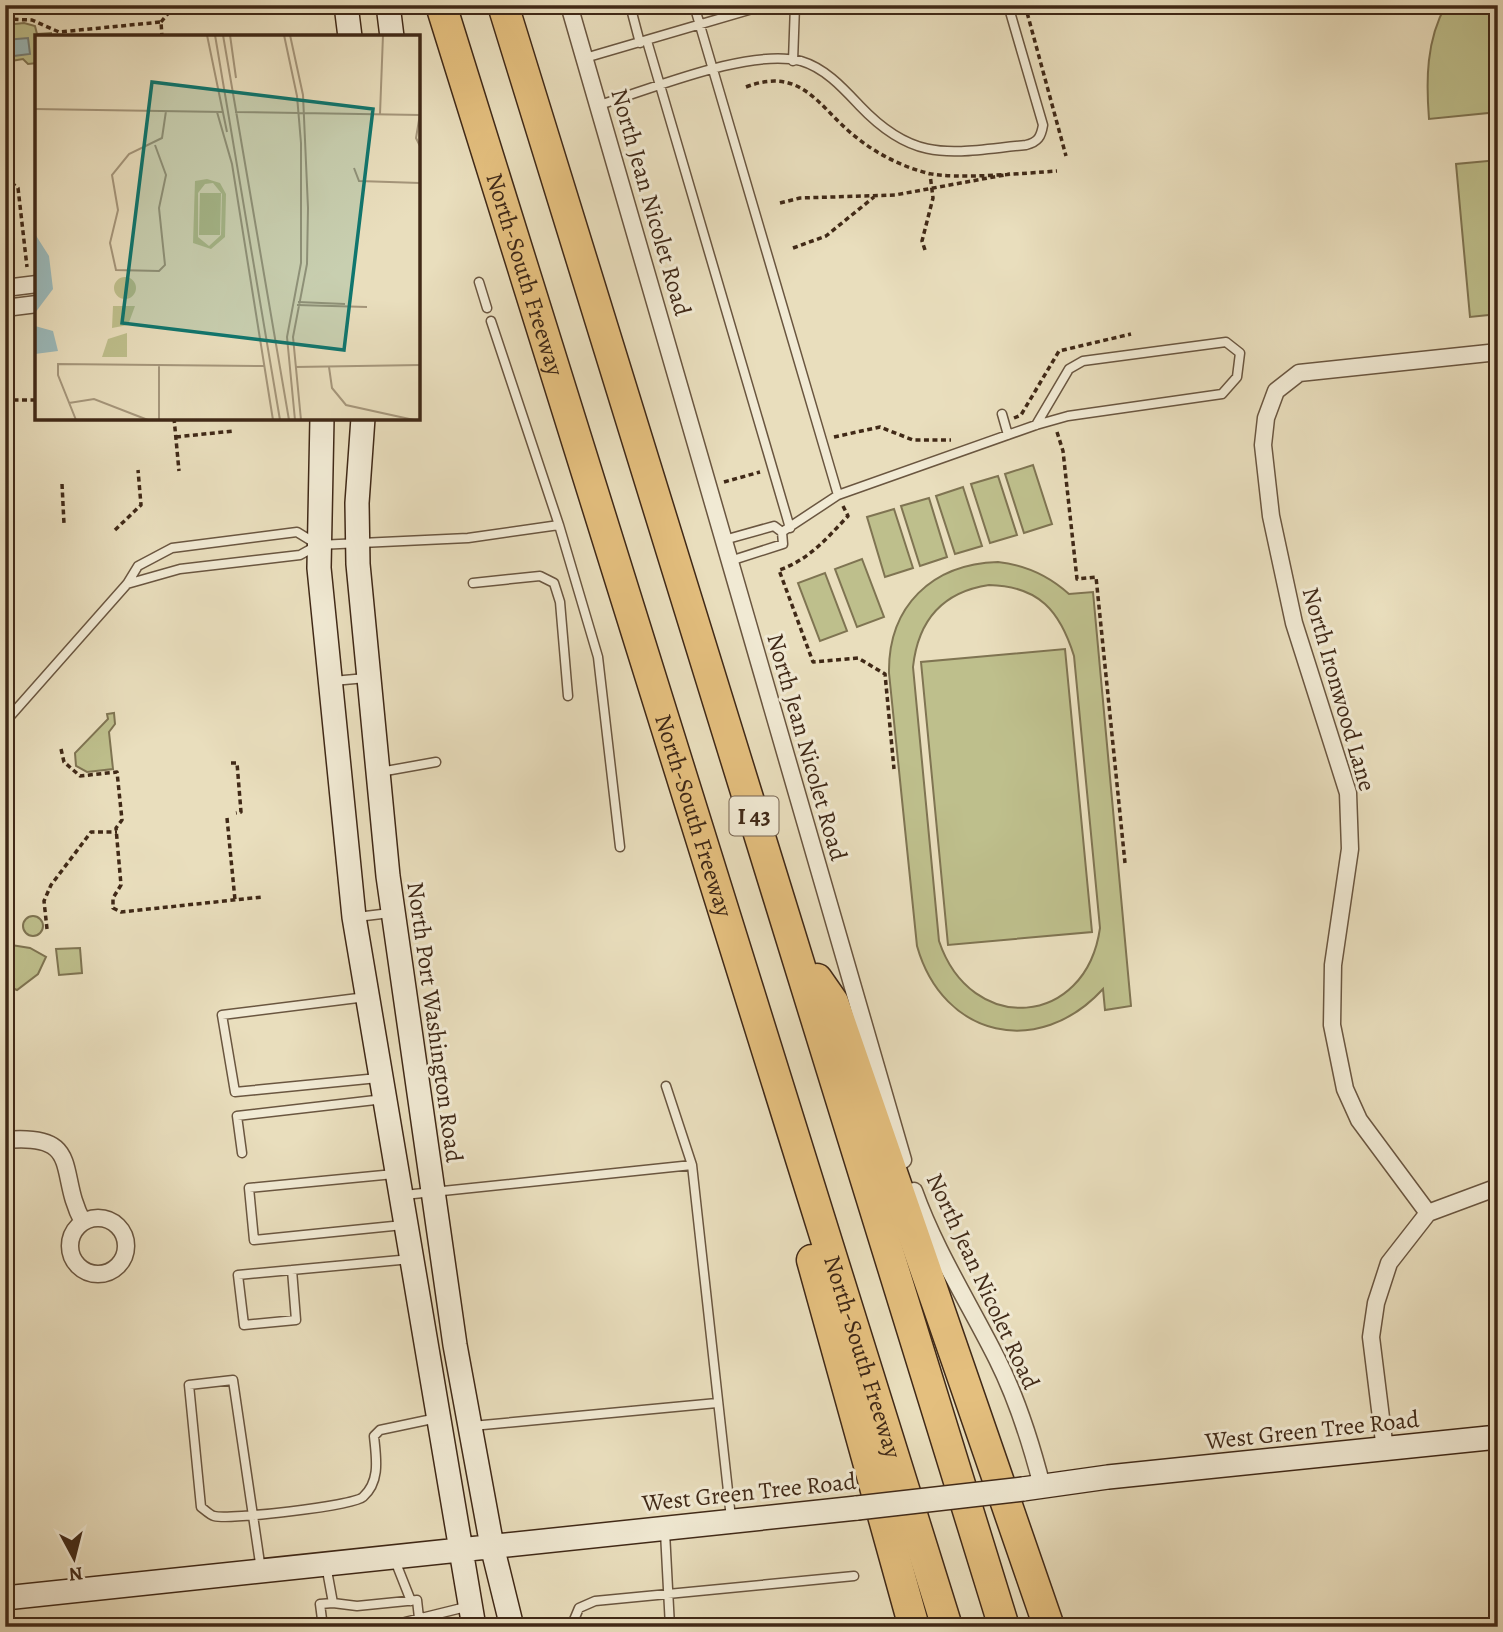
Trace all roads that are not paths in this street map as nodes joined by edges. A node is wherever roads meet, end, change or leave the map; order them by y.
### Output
1 (346, 5) edge
2 (388, 5) edge
3 (441, 5) edge
4 (503, 5) edge
5 (569, 5) edge
6 (630, 5) edge
7 (694, 5) edge
8 (766, 5) edge
9 (795, 5) edge
10 (1008, 5) edge
11 (700, 25) junction
12 (350, 35) edge
13 (392, 35) edge
14 (643, 42) junction
15 (585, 58) junction
16 (793, 61) junction
17 (713, 70) junction
18 (660, 86) junction
19 (599, 105) junction
20 (479, 282) dead end
21 (35, 284) edge
22 (5, 288) edge
23 (35, 304) edge
24 (5, 308) edge
25 (487, 308) dead end
26 (491, 321) dead end
27 (1498, 352) edge
28 (1003, 418) road end
29 (322, 420) edge
30 (363, 420) edge
31 (1036, 425) junction
32 (1008, 435) junction
33 (838, 495) junction
34 (559, 525) junction
35 (786, 530) junction
36 (724, 540) junction
37 (357, 543) junction
38 (318, 545) junction
39 (730, 561) junction
40 (472, 583) dead end
41 (127, 584) junction
42 (369, 677) junction
43 (330, 681) junction
44 (568, 696) dead end
45 (5, 722) edge
46 (436, 762) dead end
47 (378, 773) junction
48 (621, 847) dead end
49 (393, 913) junction
50 (354, 917) junction
51 (795, 947) junction
52 (366, 998) junction
53 (765, 1045) junction
54 (666, 1086) dead end
55 (382, 1089) junction
56 (5, 1140) edge
57 (242, 1153) dead end
58 (692, 1165) junction
59 (399, 1185) junction
60 (1498, 1187) edge
61 (432, 1190) junction
62 (1429, 1213) junction
63 (83, 1222) dead end
64 (405, 1225) junction
65 (411, 1259) junction
66 (292, 1270) junction
67 (718, 1403) junction
68 (437, 1418) junction
69 (472, 1426) junction
70 (1498, 1437) edge
71 (1385, 1450) junction
72 (1032, 1488) junction
73 (253, 1514) junction
74 (732, 1521) junction
75 (664, 1528) junction
76 (492, 1546) junction
77 (459, 1548) junction
78 (393, 1555) junction
79 (326, 1563) junction
80 (261, 1570) junction
81 (854, 1576) dead end
82 (668, 1593) junction
83 (5, 1598) edge
84 (411, 1601) junction
85 (333, 1603) junction
86 (357, 1606) junction
87 (472, 1616) edge
88 (405, 1622) dead end
89 (380, 1624) dead end
90 (420, 1624) edge
91 (359, 1626) edge
92 (323, 1627) edge
93 (512, 1627) edge
94 (571, 1627) edge
95 (670, 1627) edge
96 (914, 1627) edge
97 (947, 1627) edge
98 (1004, 1627) edge
99 (1049, 1627) edge

1 - 12 main road
2 - 13 main road
3 - 53 highway, North-South Freeway / I 43
4 - 51 highway, I 43
5 - 15 street, North Jean Nicolet Road
6 - 14 lane
7 - 11 lane
8 - 11 lane
9 - 16 lane
10 - 16 lane
11 - 14 lane
11 - 17 lane
14 - 15 lane
14 - 18 lane
15 - 19 street, North Jean Nicolet Road
16 - 17 lane
17 - 18 lane
17 - 33 lane
18 - 19 lane
18 - 35 lane
19 - 36 street, North Jean Nicolet Road
20 - 25 lane
21 - 22 street
23 - 24 street
26 - 34 lane
27 - 62 street, North Ironwood Lane
28 - 32 lane
29 - 38 main road
30 - 37 main road, North Port Washington Road
31 - 31 lane
31 - 32 lane
32 - 33 lane
33 - 35 lane
34 - 37 lane
34 - 48 lane
35 - 36 lane
35 - 39 lane
36 - 39 street, North Jean Nicolet Road
37 - 38 lane
37 - 42 main road, North Port Washington Road
38 - 41 lane
38 - 41 lane
38 - 43 main road
39 - 72 street, North Jean Nicolet Road
40 - 44 lane
41 - 45 lane
42 - 43 lane
42 - 47 main road, North Port Washington Road
43 - 50 main road
46 - 47 lane
47 - 49 main road, North Port Washington Road
49 - 50 lane
49 - 61 main road, North Port Washington Road
50 - 52 main road
51 - 98 highway, I 43
51 - 99 highway
52 - 55 main road
52 - 55 lane
53 - 96 highway
53 - 97 highway, North-South Freeway / I 43
54 - 58 lane
55 - 57 lane
55 - 59 main road
56 - 63 street
58 - 61 lane
58 - 67 lane
59 - 61 lane
59 - 64 main road
59 - 64 lane
60 - 62 street
61 - 69 main road, North Port Washington Road
62 - 71 street
64 - 65 main road
65 - 66 lane
65 - 68 main road
66 - 66 lane
67 - 69 lane
67 - 74 lane
68 - 73 lane
68 - 77 main road
69 - 76 main road, North Port Washington Road
70 - 71 main road, West Green Tree Road
71 - 72 main road, West Green Tree Road
72 - 74 main road, West Green Tree Road, bridge
73 - 73 lane
73 - 80 lane
74 - 75 main road, West Green Tree Road
75 - 76 main road, West Green Tree Road
75 - 82 lane
76 - 77 main road, West Green Tree Road
76 - 93 main road, North Port Washington Road
77 - 78 main road, West Green Tree Road
77 - 87 main road
78 - 79 main road, West Green Tree Road
78 - 84 lane
79 - 80 main road, West Green Tree Road
79 - 85 lane
80 - 83 main road, West Green Tree Road
81 - 82 lane
82 - 94 lane
82 - 95 lane
84 - 86 lane
84 - 90 lane
85 - 86 lane
85 - 92 lane
86 - 91 lane
87 - 90 lane
88 - 90 lane
89 - 91 lane

